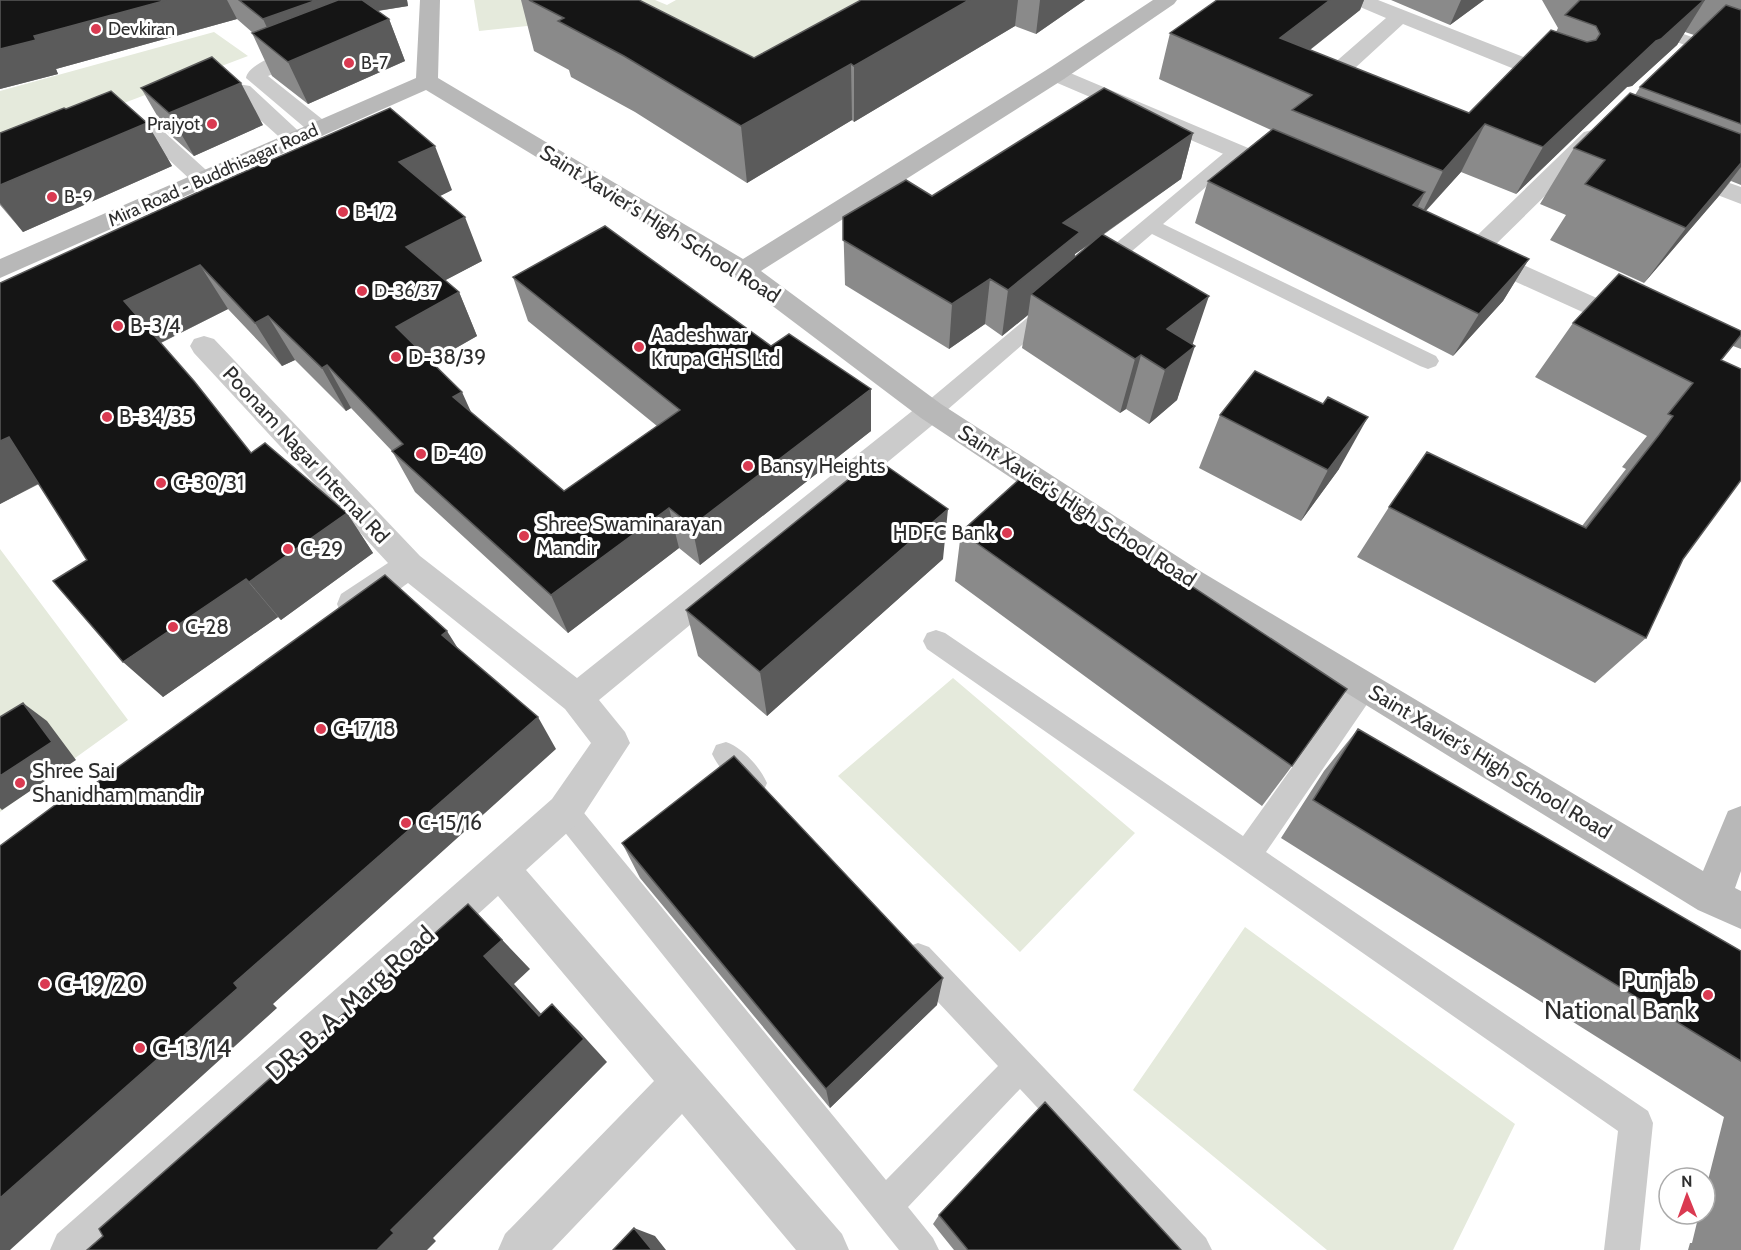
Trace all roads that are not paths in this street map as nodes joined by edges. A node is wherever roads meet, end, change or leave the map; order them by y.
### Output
1 (430, 0) edge
2 (1167, 0) edge
3 (1360, 0) edge
4 (1400, 16) junction
5 (1630, 20) edge
6 (325, 45) edge
7 (1741, 61) edge
8 (1518, 63) junction
9 (1056, 74) junction
10 (1561, 80) edge
11 (427, 81) junction
12 (1502, 81) edge
13 (1338, 100) edge
14 (319, 128) junction
15 (1604, 135) edge
16 (295, 139) junction
17 (1237, 151) junction
18 (1656, 163) edge
19 (204, 179) junction
20 (1302, 179) edge
21 (1741, 196) edge
22 (1150, 225) junction
23 (0, 269) edge
24 (743, 271) junction
25 (1087, 279) edge
26 (1069, 294) edge
27 (1655, 336) edge
28 (204, 346) dead end
29 (1428, 361) dead end
30 (931, 411) junction
31 (409, 565) junction
32 (331, 620) edge
33 (936, 641) dead end
34 (1365, 686) junction
35 (577, 698) junction
36 (612, 742) joint
37 (726, 754) dead end
38 (775, 806) edge
39 (565, 811) junction
40 (1741, 823) edge
41 (1247, 855) junction
42 (500, 869) junction
43 (1726, 904) edge
44 (897, 936) edge
45 (1020, 1066) junction
46 (683, 1082) junction
47 (885, 1206) junction
48 (73, 1250) edge
49 (521, 1250) edge
50 (826, 1250) edge
51 (921, 1250) edge
52 (1194, 1250) edge
53 (1622, 1250) edge

1 - 11 street
2 - 9 street
3 - 4 street
4 - 8 street
4 - 13 street
5 - 7 lane
6 - 14 street
8 - 10 street
8 - 12 street
9 - 17 street
9 - 24 street
11 - 14 street, Mira Road - Buddhisagar Road
11 - 24 street, Saint Xavier's High School Road
14 - 16 street, Mira Road - Buddhisagar Road
15 - 27 street
16 - 19 street, Mira Road - Buddhisagar Road
16 - 19 street
17 - 20 street
17 - 22 lane
18 - 21 street
19 - 23 street, Mira Road - Buddhisagar Road
22 - 25 lane
22 - 29 lane
24 - 30 street, Saint Xavier's High School Road
26 - 30 lane
28 - 31 street, Poonam Nagar Internal Rd
30 - 34 street, Saint Xavier's High School Road
30 - 35 street
31 - 32 street
31 - 35 street, Poonam Nagar Internal Rd
33 - 41 lane
34 - 41 lane
34 - 43 street, Saint Xavier's High School Road
35 - 36 street, Poonam Nagar Internal Rd
36 - 39 street, DR. B. A. Marg Road
37 - 38 lane
39 - 42 street, DR. B. A. Marg Road
39 - 47 lane
40 - 43 street
41 - 53 lane
42 - 46 street
42 - 48 street, DR. B. A. Marg Road
44 - 45 lane
45 - 47 lane
45 - 52 lane
46 - 49 street
46 - 50 street
47 - 51 lane

